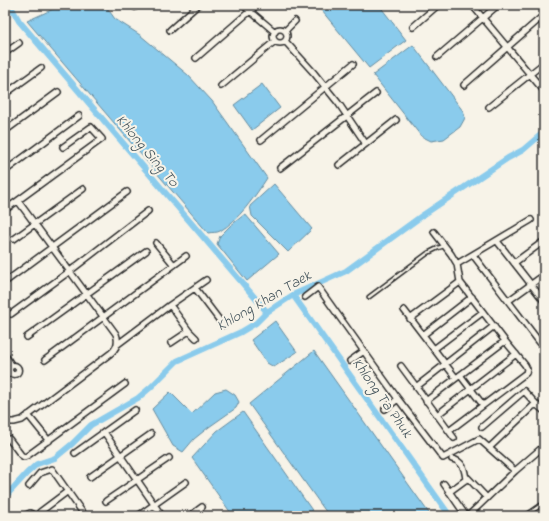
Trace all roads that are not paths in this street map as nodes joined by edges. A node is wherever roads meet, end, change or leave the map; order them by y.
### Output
1 (198, 5) edge
2 (243, 5) edge
3 (256, 5) edge
4 (438, 5) edge
5 (472, 5) edge
6 (498, 5) edge
7 (250, 11) junction
8 (544, 15) edge
9 (483, 17) junction
10 (295, 21) dead end
11 (413, 27) dead end
12 (170, 30) dead end
13 (284, 31) junction
14 (275, 32) junction
15 (275, 41) junction
16 (285, 41) junction
17 (19, 43) dead end
18 (508, 46) junction
19 (5, 53) edge
20 (196, 58) dead end
21 (436, 58) dead end
22 (544, 63) edge
23 (354, 64) dead end
24 (41, 68) dead end
25 (531, 74) junction
26 (464, 85) dead end
27 (221, 86) dead end
28 (325, 87) junction
29 (544, 91) edge
30 (58, 92) dead end
31 (376, 93) dead end
32 (5, 94) edge
33 (489, 107) dead end
34 (79, 116) dead end
35 (347, 116) junction
36 (396, 120) dead end
37 (5, 131) edge
38 (261, 140) dead end
39 (366, 144) junction
40 (63, 147) dead end
41 (339, 165) dead end
42 (280, 168) dead end
43 (5, 171) edge
44 (83, 189) dead end
45 (127, 192) dead end
46 (18, 201) junction
47 (5, 210) edge
48 (148, 211) dead end
49 (531, 220) dead end
50 (35, 224) junction
51 (434, 232) dead end
52 (14, 239) dead end
53 (497, 241) junction
54 (544, 241) edge
55 (156, 243) dead end
56 (444, 246) junction
57 (53, 248) junction
58 (146, 251) dead end
59 (473, 255) junction
60 (186, 256) dead end
61 (514, 263) junction
62 (457, 264) junction
63 (174, 266) junction
64 (70, 271) junction
65 (544, 275) edge
66 (206, 280) dead end
67 (5, 282) edge
68 (460, 282) junction
69 (531, 285) junction
70 (195, 288) junction
71 (87, 294) junction
72 (305, 297) dead end
73 (369, 297) dead end
74 (472, 297) junction
75 (508, 301) junction
76 (544, 301) edge
77 (170, 305) junction
78 (404, 310) dead end
79 (484, 312) junction
80 (11, 314) dead end
81 (104, 317) junction
82 (410, 319) junction
83 (222, 326) dead end
84 (494, 326) junction
85 (189, 331) junction
86 (423, 334) junction
87 (27, 337) dead end
88 (196, 338) dead end
89 (505, 341) junction
90 (171, 343) dead end
91 (118, 344) junction
92 (544, 348) edge
93 (434, 349) junction
94 (364, 351) junction
95 (516, 354) junction
96 (5, 355) edge
97 (45, 360) dead end
98 (350, 361) dead end
99 (445, 364) junction
100 (401, 366) dead end
101 (10, 369) edge
102 (5, 376) edge
103 (458, 376) junction
104 (125, 384) dead end
105 (416, 387) junction
106 (471, 389) junction
107 (398, 399) junction
108 (426, 401) junction
109 (483, 405) junction
110 (537, 405) junction
111 (385, 409) dead end
112 (135, 410) dead end
113 (544, 411) edge
114 (28, 415) junction
115 (437, 415) junction
116 (5, 422) edge
117 (482, 427) dead end
118 (449, 431) junction
119 (104, 432) junction
120 (150, 434) dead end
121 (454, 438) dead end
122 (9, 439) dead end
123 (49, 441) junction
124 (544, 446) edge
125 (489, 448) junction
126 (75, 453) dead end
127 (120, 456) junction
128 (170, 458) dead end
129 (452, 459) dead end
130 (515, 471) junction
131 (90, 477) dead end
132 (137, 480) junction
133 (466, 480) junction
134 (186, 482) dead end
135 (444, 484) dead end
136 (29, 486) dead end
137 (68, 491) junction
138 (449, 492) junction
139 (487, 498) junction
140 (106, 501) dead end
141 (544, 503) edge
142 (154, 505) junction
143 (202, 507) dead end
144 (40, 512) dead end
145 (84, 515) edge
146 (24, 516) edge
147 (34, 516) edge
148 (138, 516) edge
149 (162, 516) edge
150 (190, 516) edge
151 (467, 516) edge
152 (525, 516) edge

1 - 12 street
2 - 7 street
3 - 7 street
4 - 11 street
5 - 9 street
6 - 9 street
7 - 14 street
7 - 20 street
8 - 18 street
9 - 18 street
9 - 21 street
10 - 13 street
13 - 14 street
13 - 16 street
14 - 15 street
15 - 16 street
15 - 27 street
16 - 28 street
17 - 19 street
18 - 25 street
18 - 26 street
22 - 25 street
23 - 28 street
24 - 32 street
25 - 29 street
25 - 33 street
28 - 35 street
28 - 38 street
30 - 37 street
31 - 35 street
34 - 43 street
35 - 39 street
35 - 42 street
36 - 39 street
39 - 41 street
40 - 46 street
44 - 50 street
45 - 57 street
46 - 47 street
46 - 50 street
48 - 64 street
49 - 53 street
50 - 52 street
50 - 57 street
51 - 56 street
53 - 59 street
53 - 61 street
54 - 61 street
55 - 63 street
56 - 62 street
56 - 73 lane
57 - 64 street
57 - 67 street
58 - 71 street
59 - 62 street
59 - 75 street
60 - 63 street
61 - 69 street
62 - 68 street
63 - 81 street
64 - 71 street
64 - 80 street
65 - 69 street
66 - 70 street
68 - 74 street
68 - 82 street
69 - 75 street
69 - 76 street
70 - 77 street
70 - 83 street
71 - 81 street
71 - 87 street
72 - 94 street
74 - 79 street
74 - 86 street
75 - 92 street
77 - 85 street
77 - 91 street
78 - 82 street
79 - 84 street
79 - 93 street
81 - 91 street
81 - 97 street
82 - 86 street
84 - 89 street
84 - 99 street
85 - 88 street
85 - 90 street
86 - 93 street
89 - 95 street
89 - 103 street
91 - 114 street
93 - 99 street
94 - 98 street
94 - 107 street
95 - 106 street
95 - 109 street
96 - 101 street
99 - 103 street
99 - 105 street
100 - 105 street
101 - 102 street
103 - 106 street
103 - 108 street
104 - 123 street
105 - 108 street
106 - 109 street
106 - 115 street
107 - 111 street
107 - 125 street
108 - 115 street
109 - 118 street
110 - 113 street
110 - 117 street
110 - 125 street
112 - 119 street
114 - 116 street
114 - 123 street
115 - 118 street
118 - 121 street
119 - 126 street
119 - 127 street
120 - 127 street
122 - 123 street
124 - 130 street
125 - 130 street
127 - 131 street
127 - 132 street
128 - 132 street
129 - 133 street
130 - 139 street
132 - 140 street
132 - 142 street
133 - 138 street
133 - 139 street
134 - 142 street
135 - 138 street
136 - 137 street
137 - 144 street
137 - 145 street
138 - 151 street
139 - 151 street
141 - 152 lane
142 - 148 street
142 - 149 street
143 - 150 street
146 - 147 street

